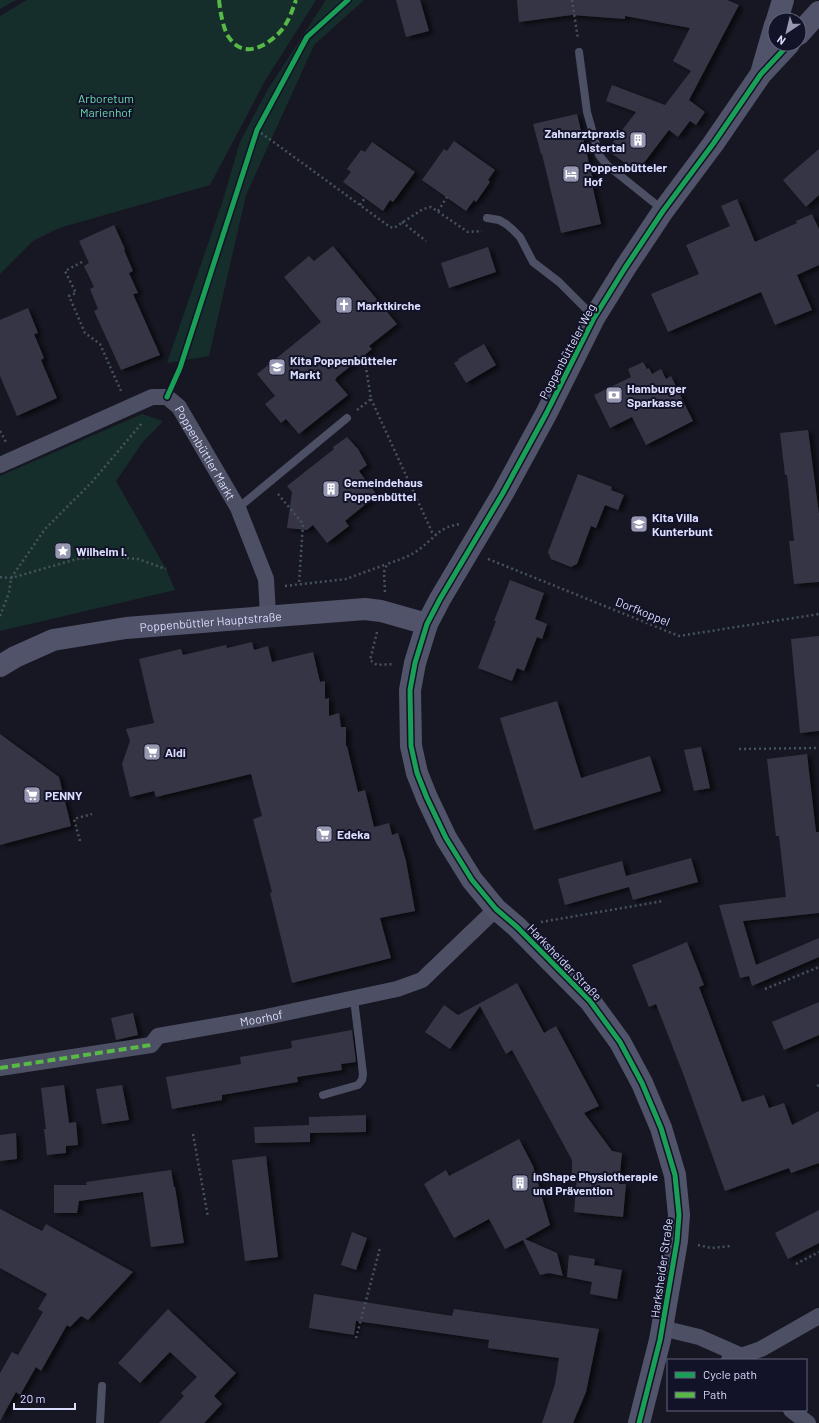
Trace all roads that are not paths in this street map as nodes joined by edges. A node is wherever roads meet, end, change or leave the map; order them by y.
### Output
1 (783, 0) edge
2 (779, 12) edge
3 (579, 52) dead end
4 (767, 52) edge
5 (782, 52) edge
6 (761, 74) junction
7 (663, 211) junction
8 (487, 218) dead end
9 (594, 318) junction
10 (347, 418) road end
11 (0, 465) edge
12 (238, 508) junction
13 (268, 616) junction
14 (427, 624) junction
15 (0, 666) edge
16 (496, 909) junction
17 (354, 998) junction
18 (0, 1068) edge
19 (323, 1095) dead end
20 (819, 1316) edge
21 (662, 1328) junction
22 (662, 1358) edge
23 (738, 1359) edge
24 (102, 1386) dead end
25 (792, 1411) edge
26 (100, 1423) edge
27 (639, 1423) edge
28 (808, 1423) edge

1 - 2 main road
3 - 7 lane
4 - 6 main road, Poppenbütteler Weg
5 - 6 main road, Poppenbütteler Weg
6 - 7 main road, Poppenbütteler Weg
7 - 9 main road, Poppenbütteler Weg
8 - 9 lane
9 - 14 main road, Poppenbütteler Weg
10 - 12 lane
11 - 12 street, Poppenbüttler Markt
12 - 13 street, Poppenbüttler Markt
13 - 14 main road, Poppenbüttler Hauptstraße
13 - 15 main road, Poppenbüttler Hauptstraße
14 - 16 main road, Harksheider Straße
16 - 17 street, Moorhof
16 - 21 main road, Harksheider Straße
17 - 18 street, Moorhof
17 - 19 lane
20 - 23 street
21 - 22 main road, Harksheider Straße
21 - 23 street
22 - 27 main road, Harksheider Straße
24 - 26 lane
25 - 28 street

